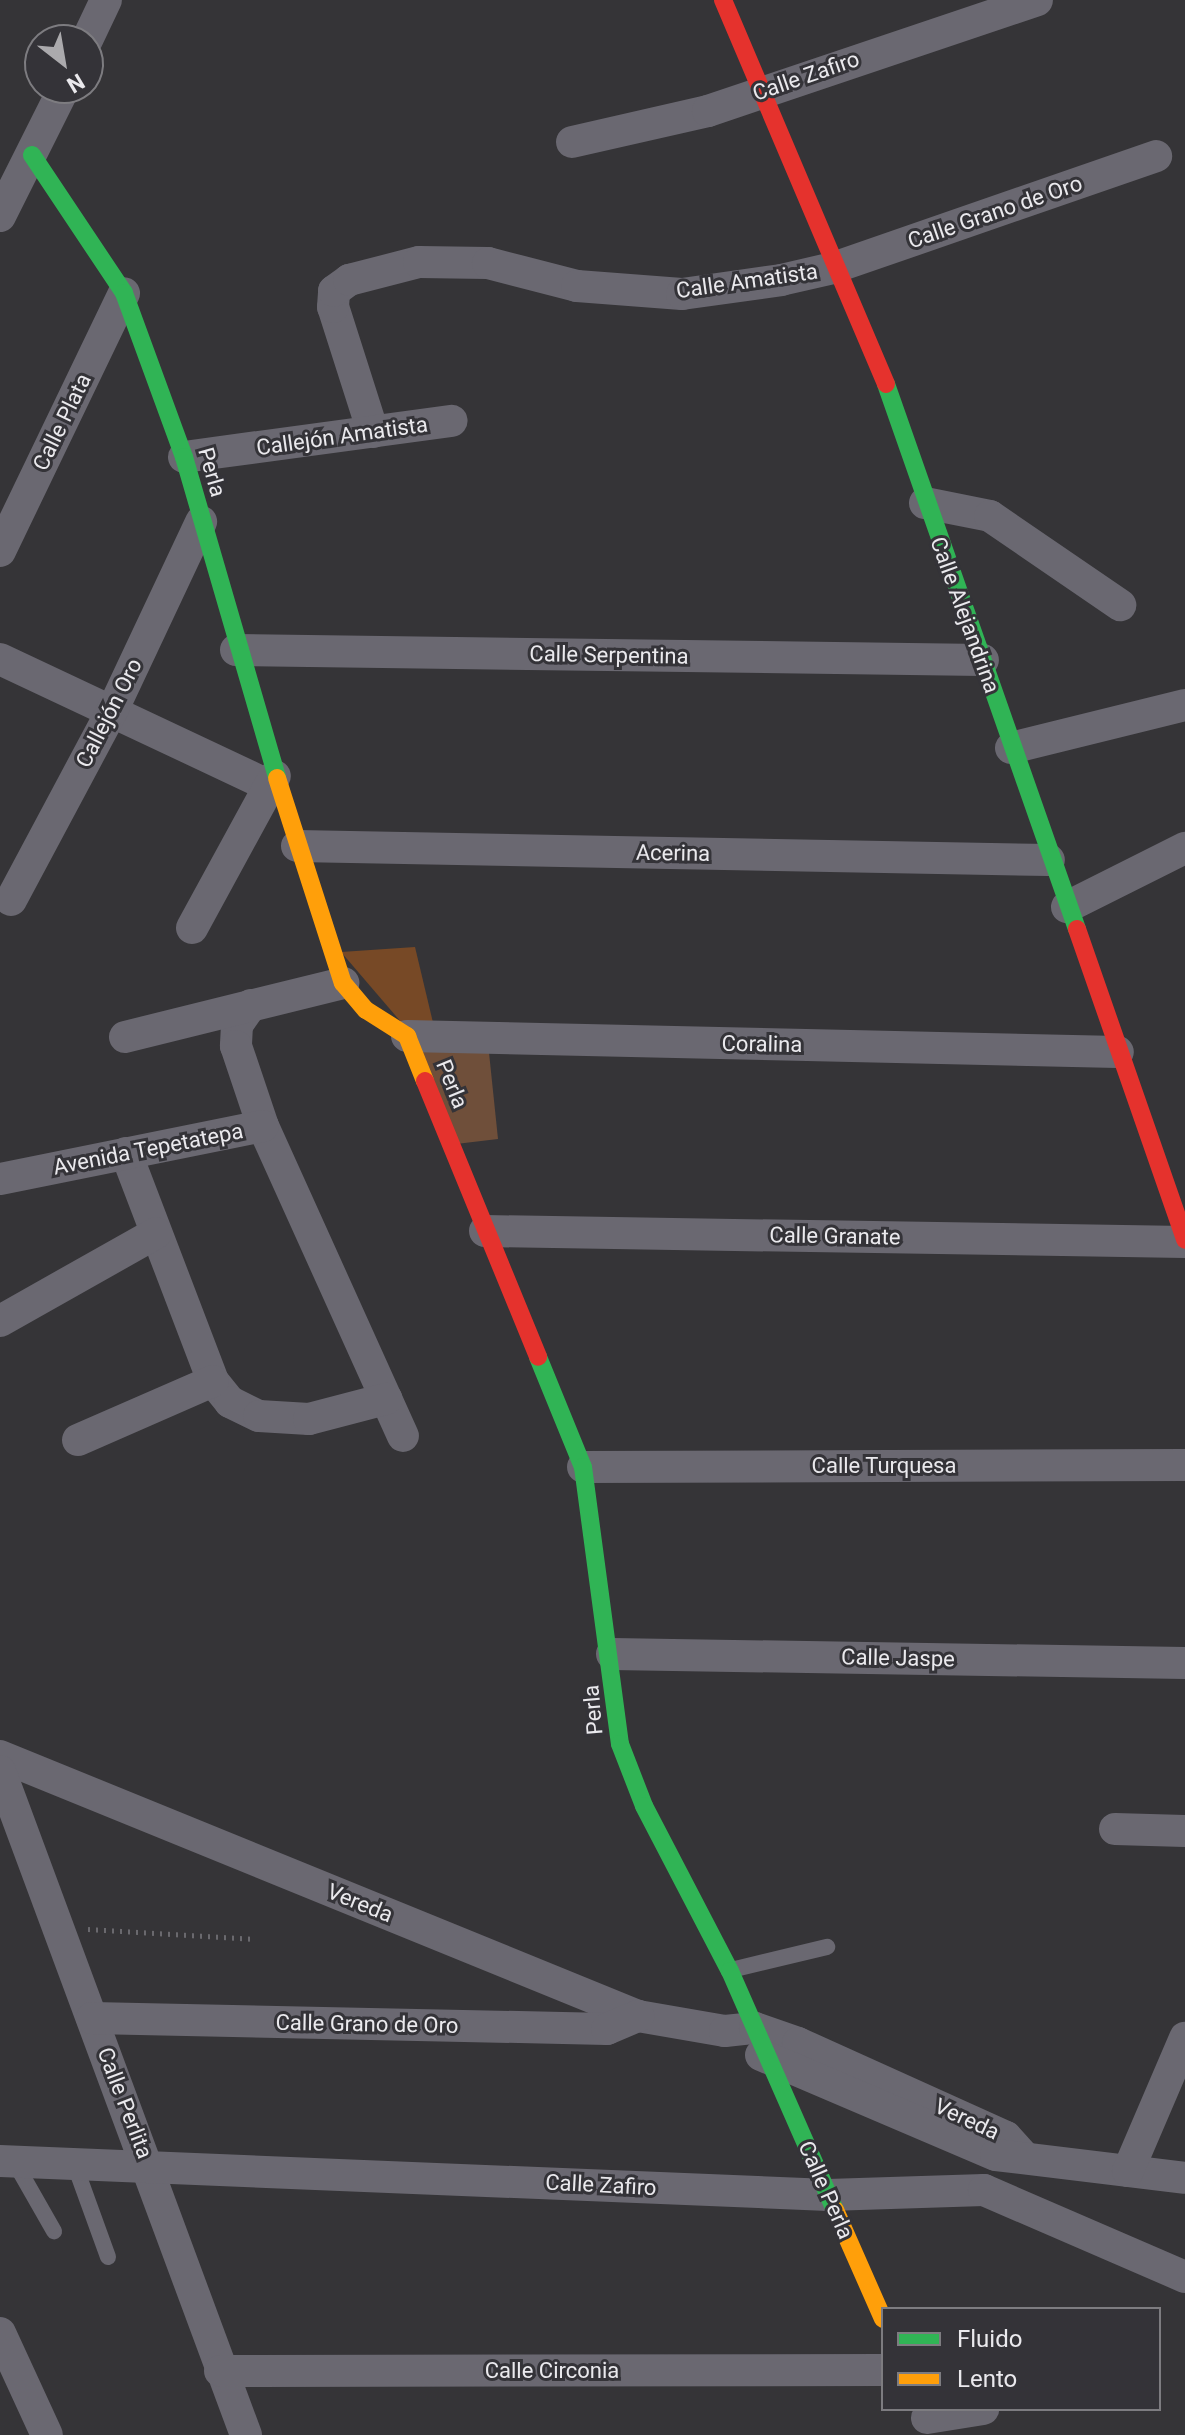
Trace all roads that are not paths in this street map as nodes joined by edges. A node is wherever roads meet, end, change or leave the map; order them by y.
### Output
1 (106, 0) edge
2 (723, 0) edge
3 (1037, 0) edge
4 (95, 24) edge
5 (760, 91) junction
6 (56, 104) edge
7 (572, 142) dead end
8 (32, 155) junction
9 (1156, 156) dead end
10 (0, 216) edge
11 (833, 268) junction
12 (124, 293) junction
13 (452, 421) dead end
14 (373, 432) junction
15 (184, 457) junction
16 (925, 503) junction
17 (201, 522) junction
18 (0, 551) edge
19 (1120, 605) dead end
20 (236, 650) junction
21 (0, 659) edge
22 (983, 660) junction
23 (1185, 705) edge
24 (113, 709) junction
25 (1011, 748) junction
26 (273, 781) junction
27 (297, 846) junction
28 (1185, 848) edge
29 (1049, 860) junction
30 (11, 900) dead end
31 (1067, 907) junction
32 (192, 928) dead end
33 (343, 983) junction
34 (251, 1005) junction
35 (407, 1036) junction
36 (125, 1037) dead end
37 (1118, 1052) junction
38 (263, 1126) junction
39 (126, 1153) junction
40 (0, 1179) edge
41 (485, 1231) junction
42 (156, 1233) junction
43 (1185, 1241) edge
44 (0, 1321) edge
45 (213, 1381) junction
46 (386, 1399) junction
47 (403, 1436) dead end
48 (78, 1440) dead end
49 (1185, 1465) edge
50 (583, 1467) junction
51 (612, 1654) junction
52 (1185, 1663) edge
53 (0, 1756) edge
54 (0, 1771) edge
55 (1115, 1829) dead end
56 (1185, 1831) edge
57 (827, 1947) dead end
58 (730, 1971) junction
59 (638, 2016) junction
60 (92, 2018) junction
61 (740, 2030) junction
62 (1185, 2038) edge
63 (770, 2061) junction
64 (1009, 2150) junction
65 (7, 2161) edge
66 (74, 2163) junction
67 (150, 2165) junction
68 (1128, 2171) junction
69 (1185, 2178) edge
70 (984, 2190) junction
71 (828, 2195) junction
72 (54, 2231) dead end
73 (108, 2257) dead end
74 (1185, 2277) edge
75 (881, 2314) edge
76 (0, 2333) edge
77 (881, 2370) edge
78 (220, 2371) junction
79 (974, 2411) edge
80 (928, 2421) edge
81 (47, 2435) edge
82 (246, 2435) edge

1 - 4 street
2 - 5 street, Calle Alejandrina
3 - 5 street, Calle Zafiro
5 - 7 street, Calle Zafiro
5 - 11 street, Calle Alejandrina
6 - 8 street
8 - 10 street
8 - 12 street, Perla
9 - 11 street, Calle Grano de Oro
11 - 14 street, Calle Amatista
11 - 16 street, Calle Alejandrina
12 - 15 street, Perla
12 - 18 street, Calle Plata
13 - 14 street, Callejón Amatista
14 - 15 street, Callejón Amatista
15 - 17 street, Perla
16 - 19 street
16 - 22 street, Calle Alejandrina
17 - 20 street, Perla
17 - 24 street, Callejón Oro
20 - 22 street, Calle Serpentina
20 - 26 street, Perla
21 - 24 street
22 - 25 street, Calle Alejandrina
23 - 25 street
24 - 26 street
24 - 30 street, Callejón Oro
25 - 29 street, Calle Alejandrina
26 - 27 street, Perla
26 - 32 street
27 - 29 street, Acerina
27 - 33 street, Perla
28 - 31 street
29 - 31 street, Calle Alejandrina
31 - 37 street, Calle Alejandrina
33 - 34 street
33 - 35 street, Perla
34 - 36 street
34 - 38 street, Avenida Tepetatepa
35 - 37 street, Coralina
35 - 41 street, Perla
37 - 43 street, Calle Alejandrina
38 - 39 street, Avenida Tepetatepa
38 - 46 street
39 - 40 street, Avenida Tepetatepa
39 - 42 street
41 - 43 street, Calle Granate
41 - 50 street, Perla
42 - 44 street
42 - 45 street
45 - 46 street
45 - 48 street
46 - 47 street
49 - 50 street, Calle Turquesa
50 - 51 street, Perla
51 - 52 street, Calle Jaspe
51 - 58 street, Perla
53 - 59 street, Vereda
54 - 60 street, Calle Perlita
55 - 56 street
57 - 58 lane
58 - 61 street, Perla
59 - 60 street, Calle Grano de Oro
59 - 61 street, Vereda
60 - 67 street, Calle Perlita
61 - 63 street, Vereda
61 - 64 street, Vereda
62 - 68 street
63 - 64 street, Vereda
63 - 71 street, Calle Perla
64 - 68 street, Vereda
64 - 70 street
65 - 66 street, Calle Zafiro
65 - 72 lane
66 - 67 street, Calle Zafiro
66 - 73 lane
67 - 71 street, Calle Zafiro
67 - 78 street, Calle Perlita
68 - 69 street, Vereda
70 - 71 street, Calle Zafiro
70 - 74 street, Calle Zafiro
71 - 75 street, Calle Perla
76 - 81 street
77 - 78 street, Calle Circonia
78 - 82 street, Calle Perlita
79 - 80 street

